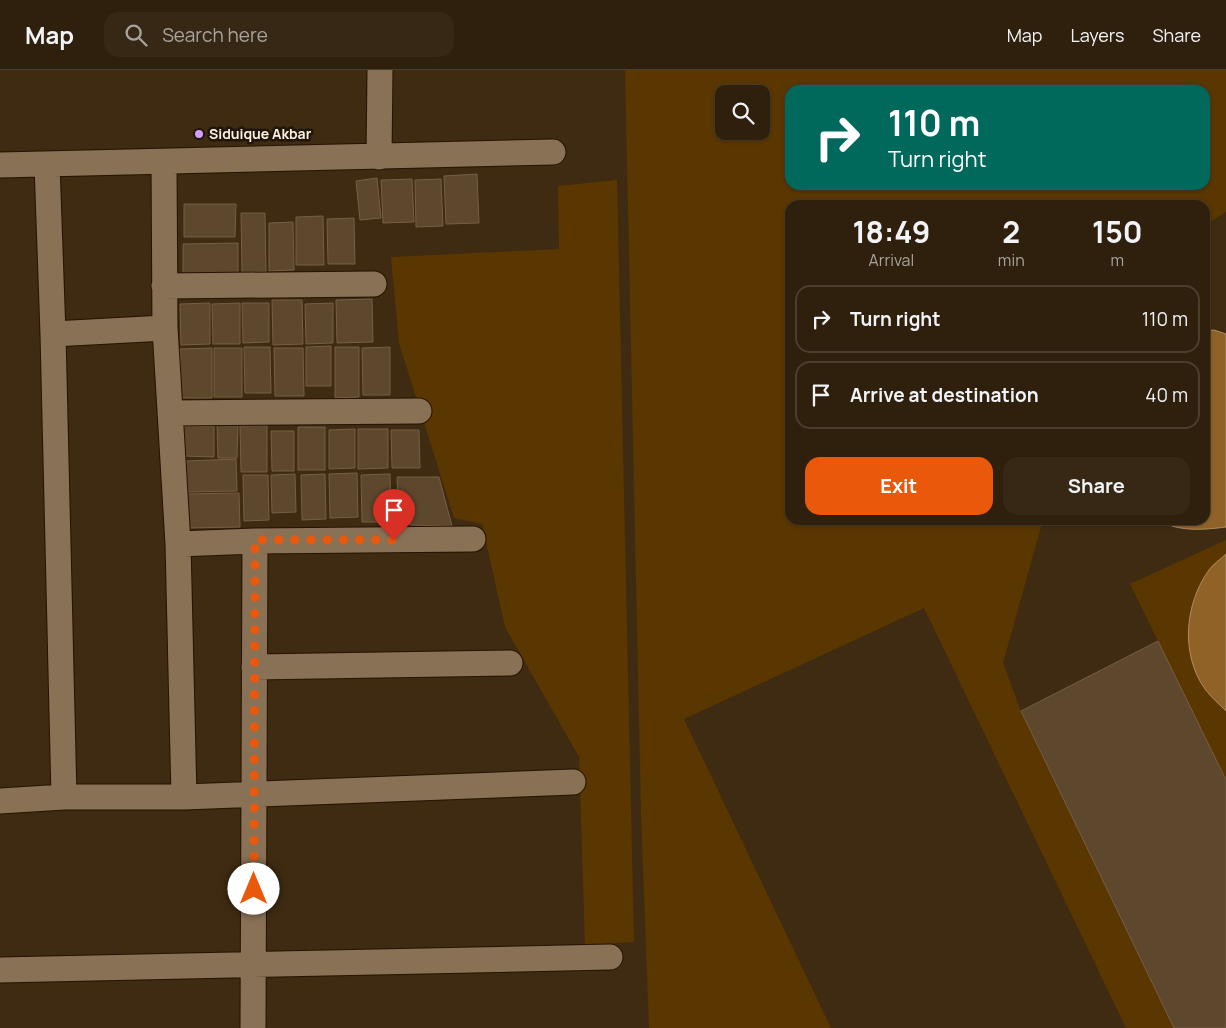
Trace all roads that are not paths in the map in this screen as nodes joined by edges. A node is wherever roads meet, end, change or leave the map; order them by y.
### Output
1 (380, 70) edge
2 (553, 152) dead end
3 (378, 156) junction
4 (164, 163) junction
5 (46, 164) junction
6 (0, 165) edge
7 (374, 284) dead end
8 (164, 286) junction
9 (164, 328) junction
10 (53, 334) junction
11 (419, 411) dead end
12 (170, 413) junction
13 (473, 539) dead end
14 (255, 540) junction
15 (178, 544) junction
16 (510, 663) dead end
17 (254, 667) junction
18 (572, 782) dead end
19 (254, 794) junction
20 (64, 797) junction
21 (184, 797) junction
22 (0, 801) edge
23 (610, 957) dead end
24 (253, 964) junction
25 (0, 970) edge
26 (253, 1028) edge

1 - 3 street
2 - 3 street
3 - 4 street
4 - 5 street
4 - 8 street
5 - 6 street
5 - 10 street
7 - 8 street
8 - 9 street
9 - 10 street
9 - 12 street
10 - 20 street
11 - 12 street
12 - 15 street
13 - 14 street
14 - 15 street
14 - 17 street
15 - 21 street
16 - 17 street
17 - 19 street
18 - 19 street
19 - 21 street
19 - 24 street
20 - 21 street
20 - 22 street
23 - 24 street
24 - 25 street
24 - 26 street

